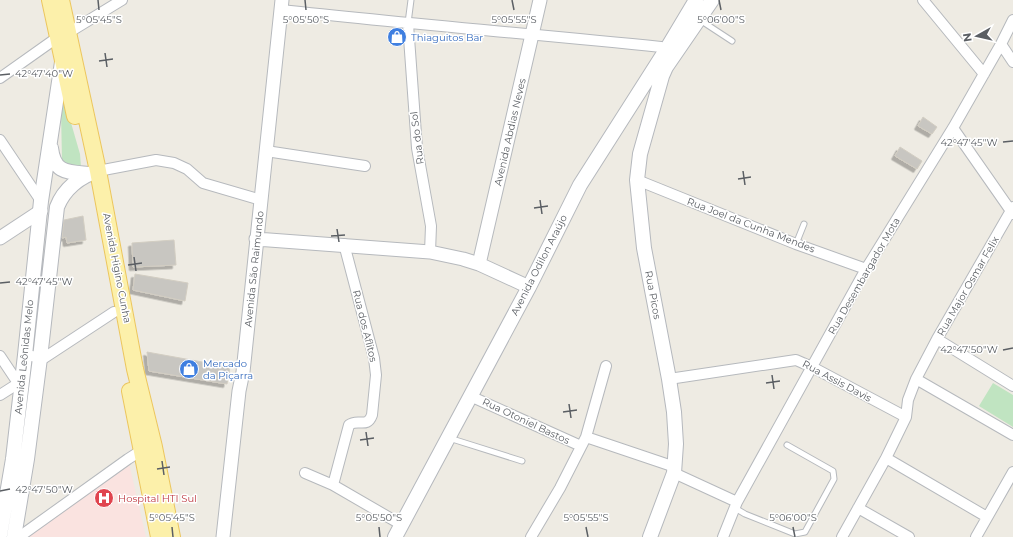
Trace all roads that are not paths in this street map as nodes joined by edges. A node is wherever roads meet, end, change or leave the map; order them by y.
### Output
1 (50, 0) edge
2 (61, 0) edge
3 (122, 0) edge
4 (411, 0) edge
5 (540, 0) edge
6 (696, 0) edge
7 (712, 0) edge
8 (923, 0) edge
9 (282, 5) edge
10 (699, 19) junction
11 (1013, 20) edge
12 (408, 24) junction
13 (533, 34) junction
14 (63, 35) junction
15 (732, 41) dead end
16 (1001, 44) junction
17 (671, 52) junction
18 (62, 60) junction
19 (1013, 62) edge
20 (984, 74) junction
21 (0, 78) edge
22 (952, 128) junction
23 (0, 140) edge
24 (50, 144) junction
25 (266, 151) junction
26 (365, 166) dead end
27 (93, 172) junction
28 (638, 180) junction
29 (261, 200) junction
30 (41, 206) junction
31 (1012, 211) edge
32 (804, 224) dead end
33 (0, 238) edge
34 (256, 239) junction
35 (344, 244) junction
36 (796, 244) junction
37 (430, 252) junction
38 (480, 264) junction
39 (866, 268) junction
40 (529, 287) junction
41 (114, 312) junction
42 (937, 339) junction
43 (26, 355) junction
44 (40, 358) junction
45 (1, 361) edge
46 (606, 366) dead end
47 (812, 367) junction
48 (669, 379) junction
49 (916, 379) junction
50 (20, 382) junction
51 (1013, 386) edge
52 (0, 395) edge
53 (470, 396) junction
54 (906, 417) junction
55 (1013, 435) edge
56 (448, 438) junction
57 (584, 442) junction
58 (787, 445) dead end
59 (148, 448) junction
60 (886, 458) junction
61 (522, 461) dead end
62 (675, 470) junction
63 (305, 472) dead end
64 (1013, 472) edge
65 (333, 485) junction
66 (736, 505) junction
67 (858, 508) junction
68 (987, 517) junction
69 (398, 531) edge
70 (0, 535) edge
71 (14, 537) edge
72 (19, 537) edge
73 (159, 537) edge
74 (172, 537) edge
75 (222, 537) edge
76 (531, 537) edge
77 (650, 537) edge
78 (724, 537) edge
79 (842, 537) edge
80 (909, 537) edge
81 (976, 537) edge

1 - 14 main road, Avenida Higino Cunha
2 - 14 main road, Avenida Higino Cunha
3 - 14 street
4 - 12 lane
5 - 13 street, Avenida Abdias Neves
6 - 17 main road, Avenida Odilon Araújo
7 - 10 main road, Avenida Odilon Araújo
8 - 20 street
9 - 12 street
9 - 25 street, Avenida São Raimundo
10 - 15 lane
10 - 17 main road, Avenida Odilon Araújo
11 - 16 street, Rua Desembargador Mota
12 - 13 street
12 - 37 street, Rua do Sol
13 - 17 street
13 - 38 street, Avenida Abdias Neves
14 - 18 main road, Avenida Higino Cunha
14 - 21 street
14 - 27 main road, Avenida Higino Cunha
16 - 19 street
16 - 20 street, Rua Desembargador Mota
17 - 28 main road, Rua Picos
17 - 40 main road, Avenida Odilon Araújo
18 - 24 main road, Avenida Leônidas Melo
18 - 27 main road, Avenida Higino Cunha
20 - 22 street, Rua Desembargador Mota
22 - 31 street
22 - 39 street, Rua Desembargador Mota
23 - 30 street
24 - 27 main road
24 - 30 main road, Avenida Leônidas Melo
25 - 26 street
25 - 29 street, Avenida São Raimundo
27 - 29 street
27 - 41 main road, Avenida Higino Cunha
27 - 44 main road, Avenida Leônidas Melo
27 - 59 main road, Avenida Higino Cunha
28 - 36 street, Rua Joel da Cunha Mendes
28 - 48 main road, Rua Picos
29 - 34 street, Avenida São Raimundo
30 - 33 street
30 - 43 main road, Avenida Leônidas Melo
31 - 42 street, Rua Major Osmar Felix
32 - 36 lane
34 - 35 street
34 - 75 street, Avenida São Raimundo
35 - 37 street
35 - 65 street, Rua dos Aflitos
36 - 39 street, Rua Joel da Cunha Mendes
37 - 38 street
38 - 40 street
39 - 47 street, Rua Desembargador Mota
40 - 53 main road, Avenida Odilon Araújo
41 - 44 street
41 - 59 main road, Avenida Higino Cunha
42 - 49 street, Rua Major Osmar Felix
42 - 51 street
43 - 44 street
43 - 50 main road, Avenida Leônidas Melo
44 - 71 main road, Avenida Leônidas Melo
45 - 50 street
46 - 57 street
47 - 48 street, Rua Assis Davis
47 - 54 street, Rua Assis Davis
47 - 66 street, Rua Desembargador Mota
48 - 62 main road, Rua Picos
49 - 54 street, Rua Major Osmar Felix
49 - 55 street
50 - 52 street
50 - 70 main road, Avenida Leônidas Melo
53 - 56 main road, Avenida Odilon Araújo
53 - 57 street, Rua Otoniel Bastos
54 - 60 street, Rua Major Osmar Felix
56 - 61 lane
56 - 69 main road, Avenida Odilon Araújo
57 - 62 street, Rua Otoniel Bastos
57 - 76 street
58 - 66 lane
59 - 72 street
59 - 73 main road, Avenida Higino Cunha
59 - 74 main road, Avenida Higino Cunha
60 - 67 street, Rua Major Osmar Felix
60 - 68 street
62 - 66 street, Rua Otoniel Bastos
62 - 77 main road, Rua Picos
63 - 65 street
64 - 68 street
65 - 69 street
66 - 78 street, Rua Desembargador Mota
67 - 79 street, Rua Major Osmar Felix
67 - 80 street
68 - 81 street

